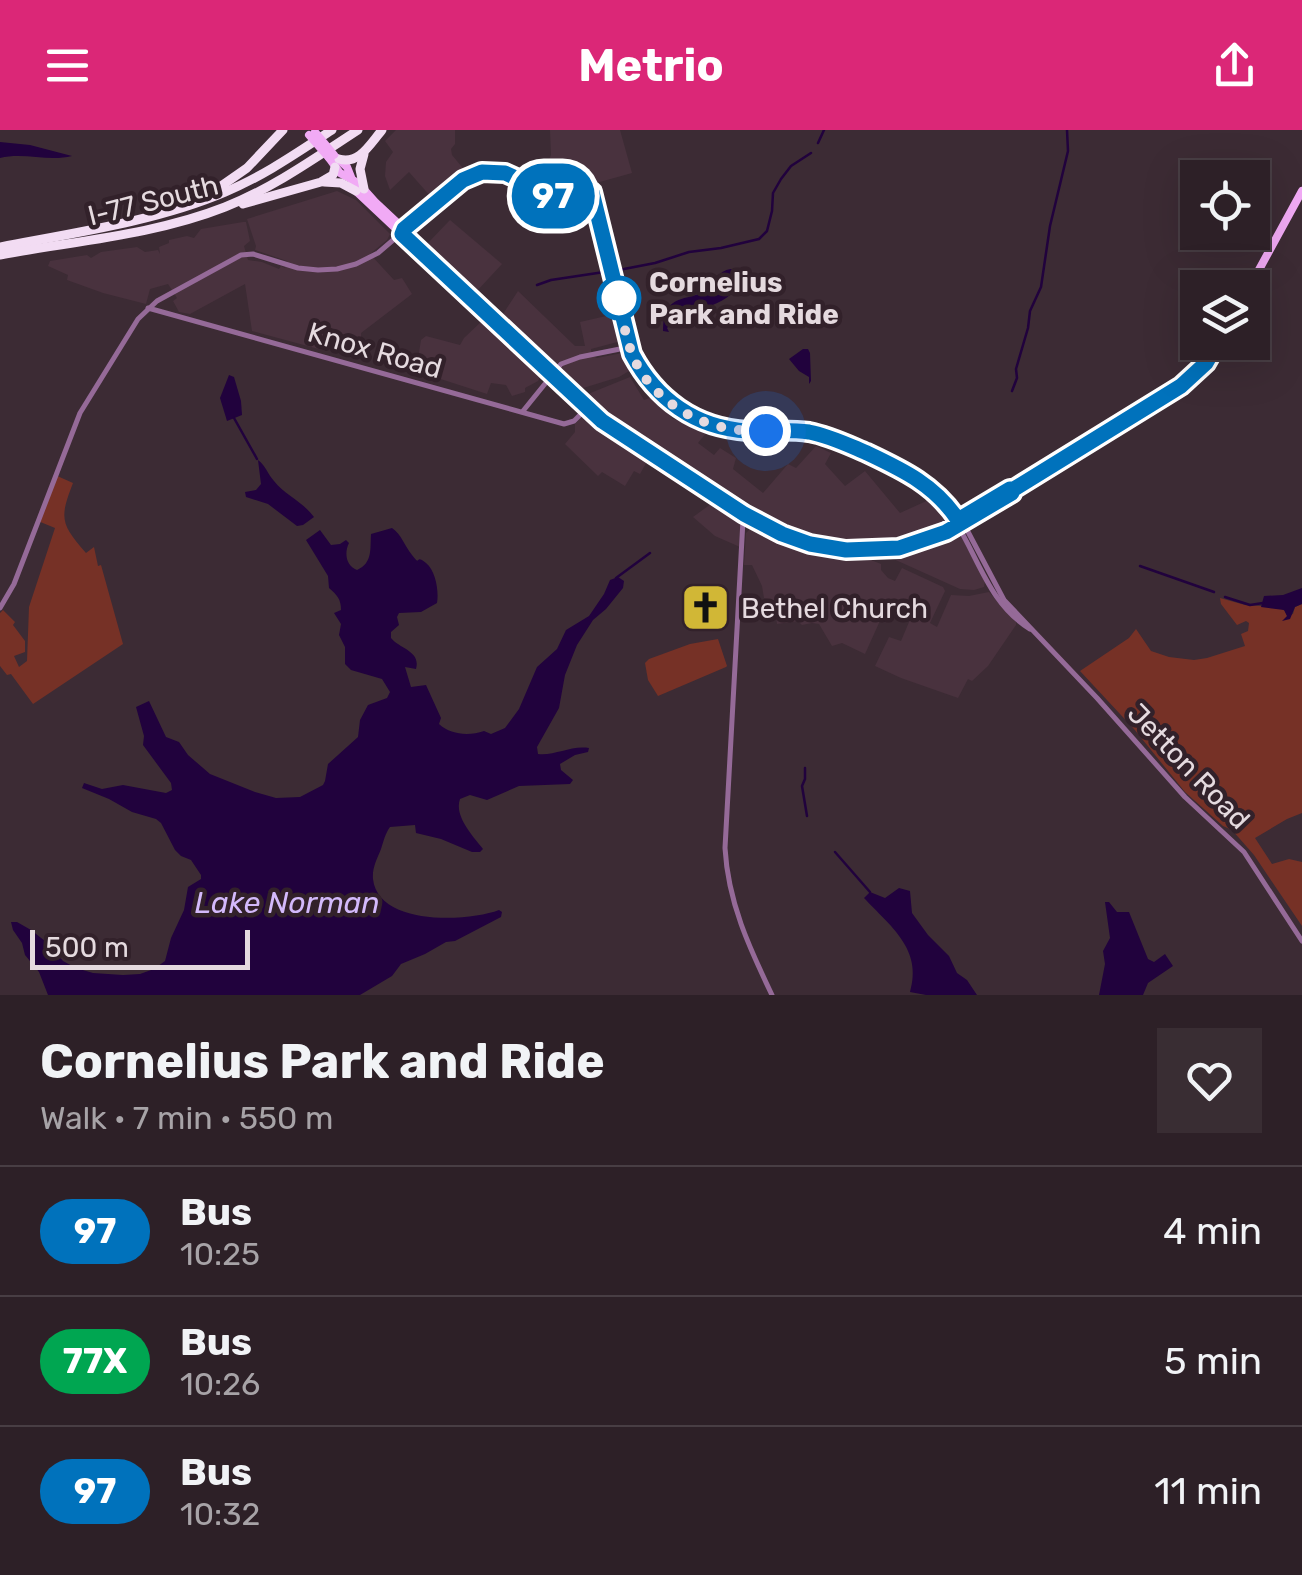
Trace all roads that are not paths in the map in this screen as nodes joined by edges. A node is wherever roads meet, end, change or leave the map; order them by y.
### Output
1 (336, 130) edge
2 (354, 130) edge
3 (382, 130) edge
4 (281, 131) edge
5 (308, 131) edge
6 (367, 148) junction
7 (334, 160) junction
8 (528, 178) dead end
9 (520, 180) junction
10 (321, 182) junction
11 (360, 190) junction
12 (1302, 190) edge
13 (593, 194) junction
14 (180, 208) junction
15 (202, 216) junction
16 (100, 227) junction
17 (405, 232) junction
18 (64, 244) junction
19 (0, 247) edge
20 (0, 255) edge
21 (1259, 270) edge
22 (455, 283) junction
23 (480, 300) junction
24 (148, 308) junction
25 (484, 311) junction
26 (512, 330) junction
27 (630, 348) junction
28 (1208, 360) edge
29 (554, 372) junction
30 (587, 408) junction
31 (522, 412) junction
32 (602, 421) junction
33 (632, 435) junction
34 (654, 456) junction
35 (684, 469) junction
36 (746, 512) junction
37 (960, 523) junction
38 (761, 524) junction
39 (742, 537) junction
40 (852, 545) junction
41 (817, 546) junction
42 (0, 608) edge
43 (1302, 942) edge
44 (772, 995) edge

1 - 14 highway
1 - 16 highway
2 - 15 highway, I-77 South
2 - 18 highway
3 - 6 highway
4 - 14 highway
5 - 7 main road, bridge
6 - 7 highway
6 - 11 highway
7 - 10 highway
7 - 11 main road
8 - 9 street
9 - 13 street
9 - 17 street
10 - 11 highway
10 - 15 highway
11 - 17 main road
12 - 21 main road
13 - 17 street
13 - 27 street, Jetton Road
14 - 16 highway
15 - 18 highway, I-77 South
16 - 19 highway
17 - 22 main road
17 - 23 main road
17 - 24 street
18 - 20 highway, I-77 South
22 - 23 main road
22 - 25 main road
23 - 26 main road
24 - 31 street, Knox Road
24 - 42 street
25 - 26 main road
25 - 29 main road
26 - 29 main road
27 - 29 street
27 - 37 street, Jetton Road
28 - 37 main road
29 - 30 main road
29 - 31 street
29 - 33 main road
30 - 31 street, Knox Road
30 - 32 main road
32 - 33 main road
32 - 34 main road
33 - 35 main road
34 - 35 main road
34 - 36 main road
35 - 36 main road
36 - 38 main road
36 - 39 street
36 - 40 main road
37 - 40 main road
37 - 41 main road
37 - 43 street, Jetton Road
38 - 39 street
38 - 41 main road
39 - 44 street
40 - 41 main road

